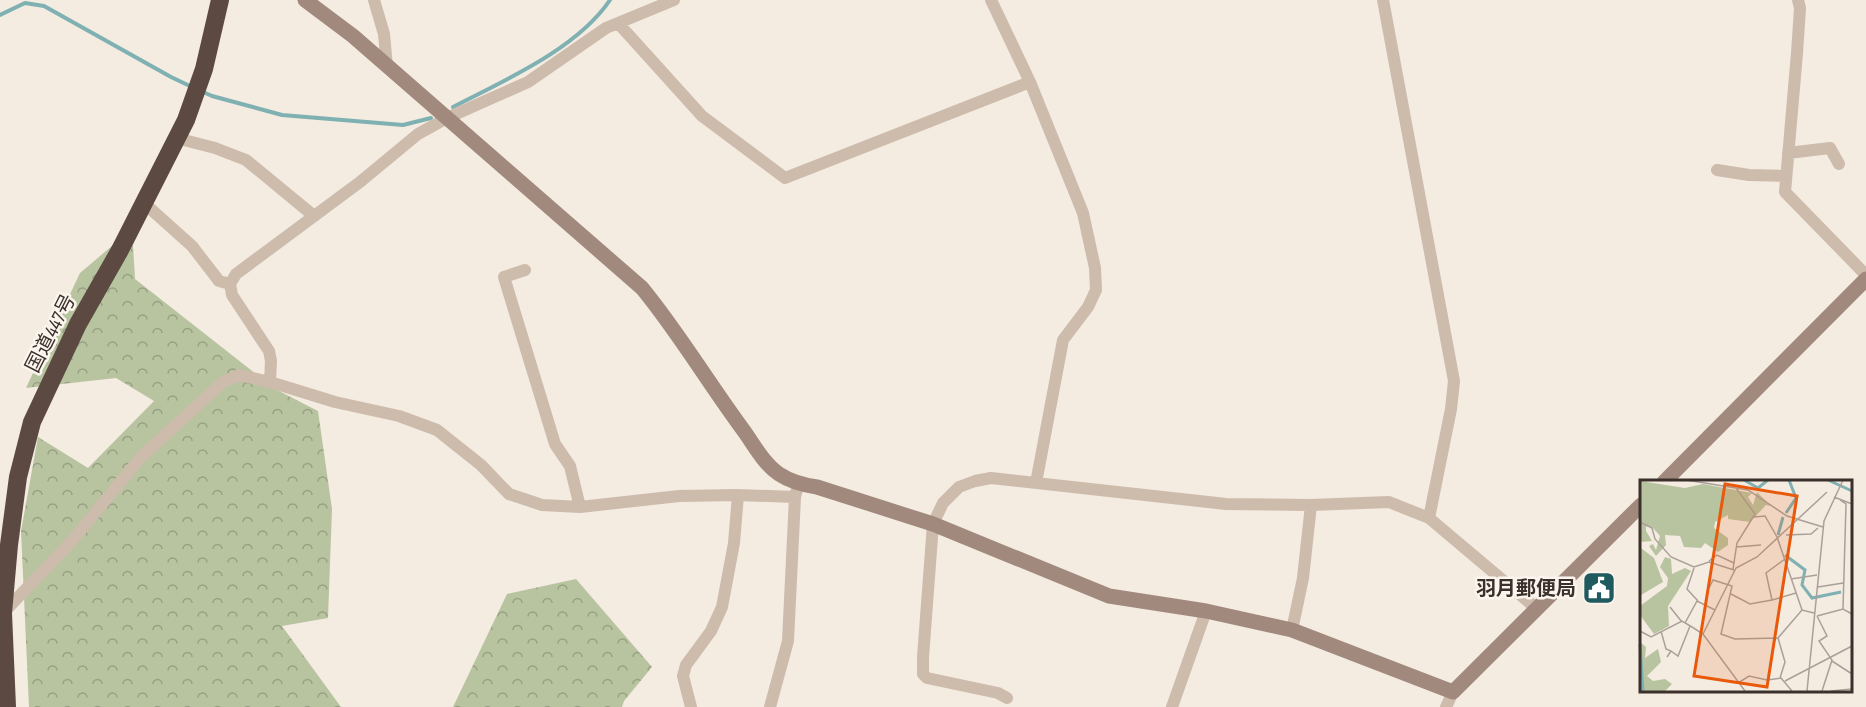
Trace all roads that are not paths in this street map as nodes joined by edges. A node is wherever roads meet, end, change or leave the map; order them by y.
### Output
1 (220, 0) edge
2 (305, 0) edge
3 (374, 0) edge
4 (674, 0) edge
5 (991, 0) edge
6 (1383, 0) edge
7 (1798, 0) edge
8 (618, 23) junction
9 (387, 67) junction
10 (1030, 82) junction
11 (447, 118) junction
12 (176, 138) junction
13 (1788, 153) junction
14 (1839, 164) dead end
15 (1717, 170) dead end
16 (1785, 176) junction
17 (144, 203) junction
18 (314, 216) junction
19 (525, 270) dead end
20 (1866, 277) edge
21 (230, 285) junction
22 (270, 382) junction
23 (1666, 480) edge
24 (1036, 483) junction
25 (797, 491) junction
26 (738, 495) junction
27 (1311, 505) junction
28 (1640, 506) edge
29 (580, 507) junction
30 (1429, 518) junction
31 (933, 524) junction
32 (1537, 609) junction
33 (1206, 611) junction
34 (3, 613) junction
35 (1292, 630) junction
36 (1453, 692) junction
37 (1006, 698) dead end
38 (5, 703) edge
39 (691, 707) edge
40 (770, 707) edge
41 (1172, 707) edge
42 (1446, 707) edge

1 - 12 highway, 国道447号
2 - 9 street
3 - 9 street
4 - 8 street
5 - 10 street
6 - 30 street
7 - 13 street
8 - 10 street
8 - 11 street
9 - 11 street
10 - 24 street
11 - 18 street
11 - 25 street
12 - 17 highway, 国道447号
12 - 18 street
13 - 14 street
13 - 16 street
15 - 16 street
16 - 20 street
17 - 21 street
17 - 34 highway, 国道447号
18 - 21 street
19 - 29 street
20 - 23 street
21 - 22 street
22 - 29 street
22 - 34 street
24 - 27 street
24 - 31 street
25 - 26 street
25 - 31 street
25 - 40 street
26 - 29 street
26 - 39 street
27 - 30 street
27 - 35 street
28 - 32 street
30 - 32 street
31 - 33 street
31 - 37 street
32 - 36 street
33 - 35 street
33 - 41 street
34 - 38 highway, 国道447号
35 - 36 street
36 - 42 street

